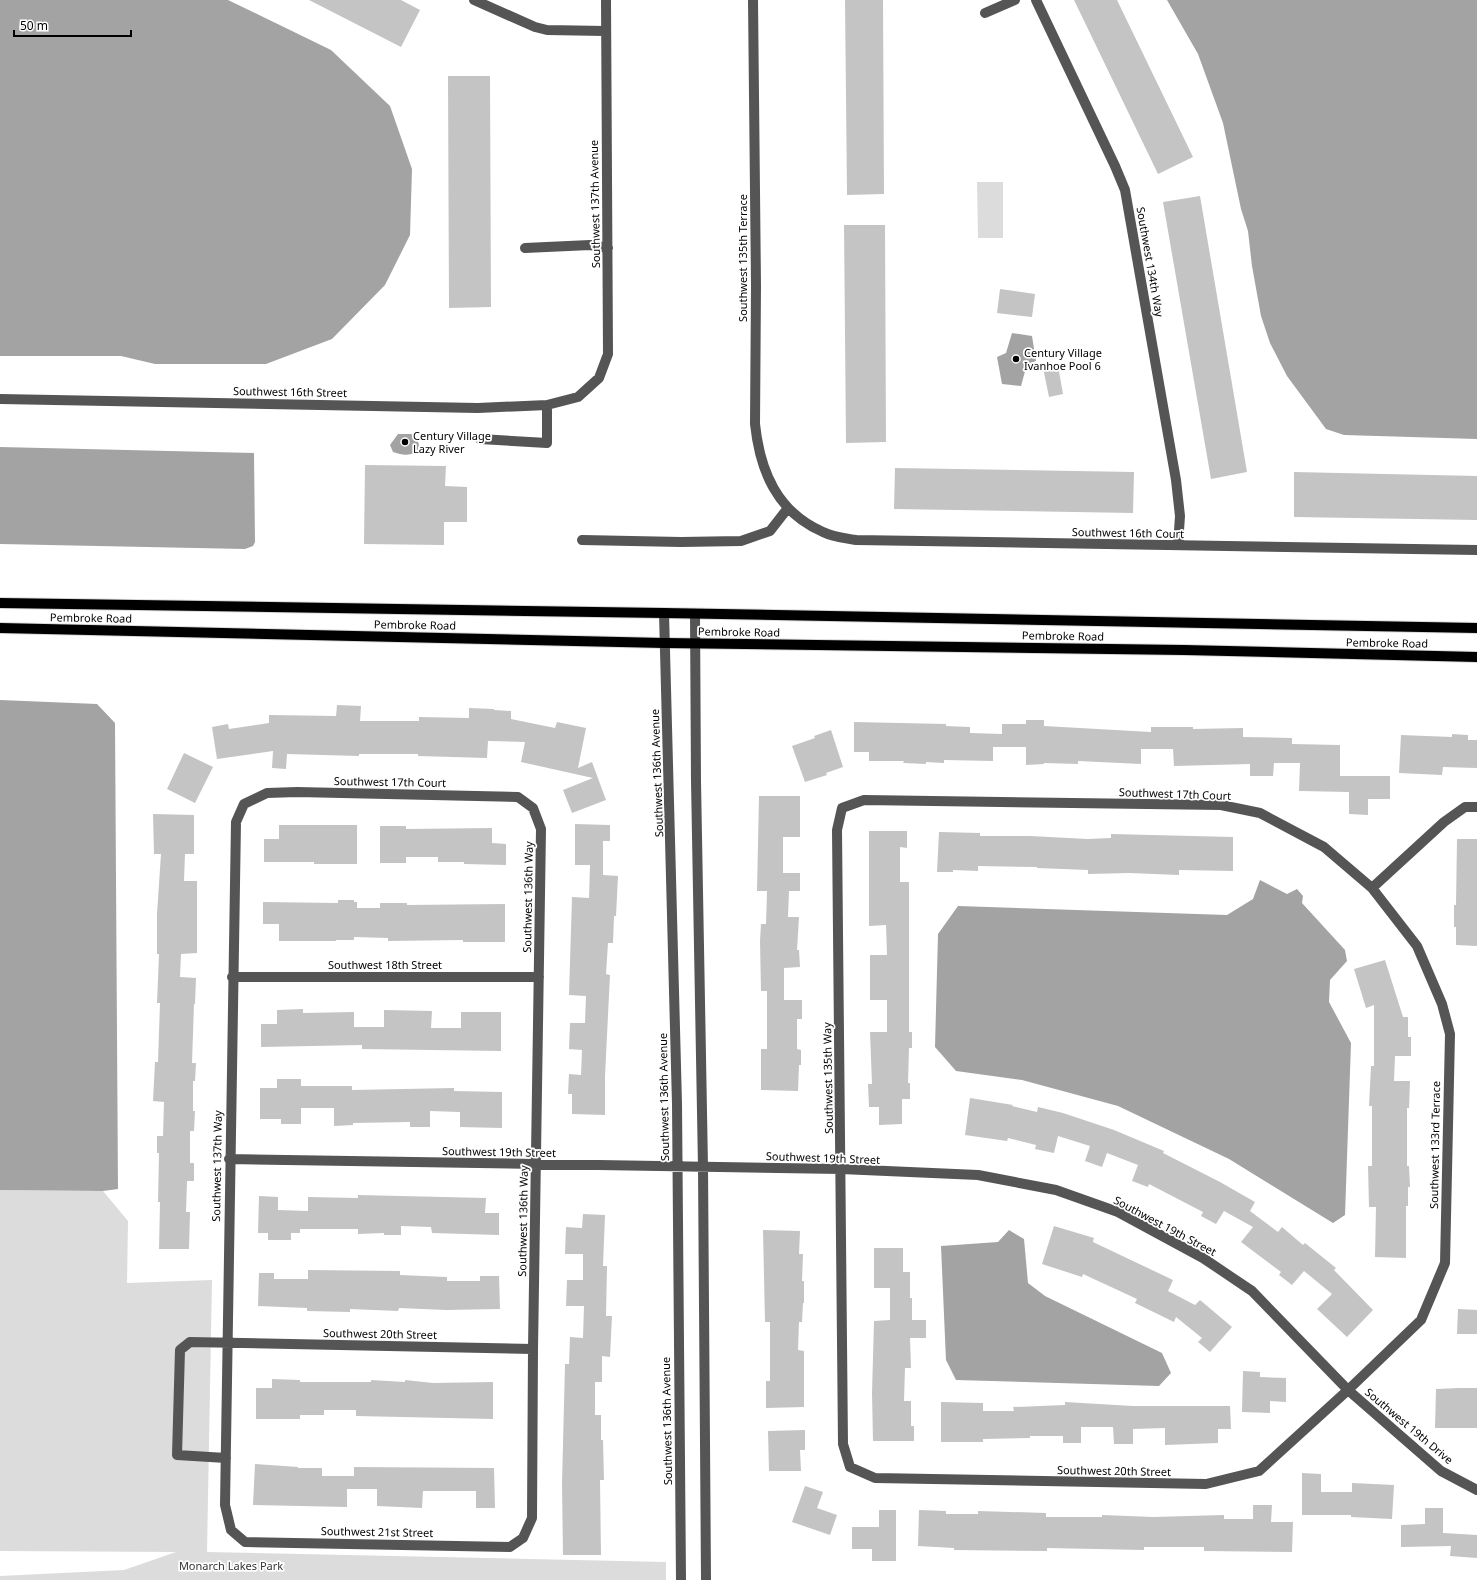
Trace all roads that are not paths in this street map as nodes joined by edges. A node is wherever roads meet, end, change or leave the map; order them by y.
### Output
1 (474, 0) edge
2 (606, 0) edge
3 (752, 0) edge
4 (1015, 0) edge
5 (1036, 0) edge
6 (986, 13) dead end
7 (606, 31) junction
8 (525, 248) dead end
9 (608, 248) junction
10 (578, 397) joint
11 (0, 399) edge
12 (547, 405) junction
13 (480, 439) dead end
14 (788, 508) junction
15 (582, 540) dead end
16 (1178, 545) junction
17 (1477, 550) edge
18 (0, 603) edge
19 (664, 613) junction
20 (695, 614) junction
21 (0, 628) edge
22 (1477, 628) edge
23 (664, 643) junction
24 (696, 643) junction
25 (1477, 657) edge
26 (244, 804) joint
27 (1477, 807) edge
28 (533, 808) joint
29 (842, 808) joint
30 (1372, 888) junction
31 (232, 977) junction
32 (539, 977) junction
33 (230, 1159) junction
34 (536, 1164) junction
35 (677, 1167) junction
36 (703, 1167) junction
37 (841, 1169) junction
38 (227, 1343) junction
39 (533, 1349) junction
40 (1348, 1390) junction
41 (226, 1458) junction
42 (850, 1467) joint
43 (1477, 1490) edge
44 (231, 1530) joint
45 (523, 1538) joint
46 (681, 1580) edge
47 (706, 1580) edge

1 - 7 street
2 - 7 street, Southwest 137th Avenue
3 - 14 street, Southwest 135th Terrace
4 - 6 street
5 - 16 street, Southwest 134th Way
7 - 9 street, Southwest 137th Avenue
8 - 9 street
9 - 10 street, Southwest 137th Avenue
10 - 12 street, Southwest 16th Street
11 - 12 street, Southwest 16th Street
12 - 13 street
14 - 15 street
14 - 16 street, Southwest 16th Court
16 - 17 street, Southwest 16th Court
18 - 19 main road, Pembroke Road
19 - 20 main road, Pembroke Road
19 - 23 street, Southwest 136th Avenue
20 - 22 main road, Pembroke Road
20 - 24 street
21 - 23 main road, Pembroke Road
23 - 24 main road, Pembroke Road
23 - 35 street, Southwest 136th Avenue
24 - 25 main road, Pembroke Road
24 - 36 street
26 - 28 street, Southwest 17th Court
26 - 31 street, Southwest 137th Way
27 - 30 street
28 - 32 street, Southwest 136th Way
29 - 30 street, Southwest 17th Court
29 - 37 street, Southwest 135th Way
30 - 40 street, Southwest 133rd Terrace
31 - 32 street, Southwest 18th Street
31 - 33 street, Southwest 137th Way
32 - 34 street, Southwest 136th Way
33 - 34 street, Southwest 19th Street
33 - 38 street, Southwest 137th Way
34 - 35 street, Southwest 19th Street
34 - 39 street, Southwest 136th Way
35 - 36 street, Southwest 19th Street
35 - 46 street, Southwest 136th Avenue
36 - 37 street, Southwest 19th Street
36 - 47 street
37 - 40 street, Southwest 19th Street
37 - 42 street, Southwest 135th Way
38 - 39 street, Southwest 20th Street
38 - 41 street, Southwest 137th Way
38 - 41 street, Southwest 20th Street
39 - 45 street, Southwest 136th Way
40 - 42 street, Southwest 20th Street
40 - 43 street, Southwest 19th Drive
41 - 44 street, Southwest 137th Way
44 - 45 street, Southwest 21st Street

